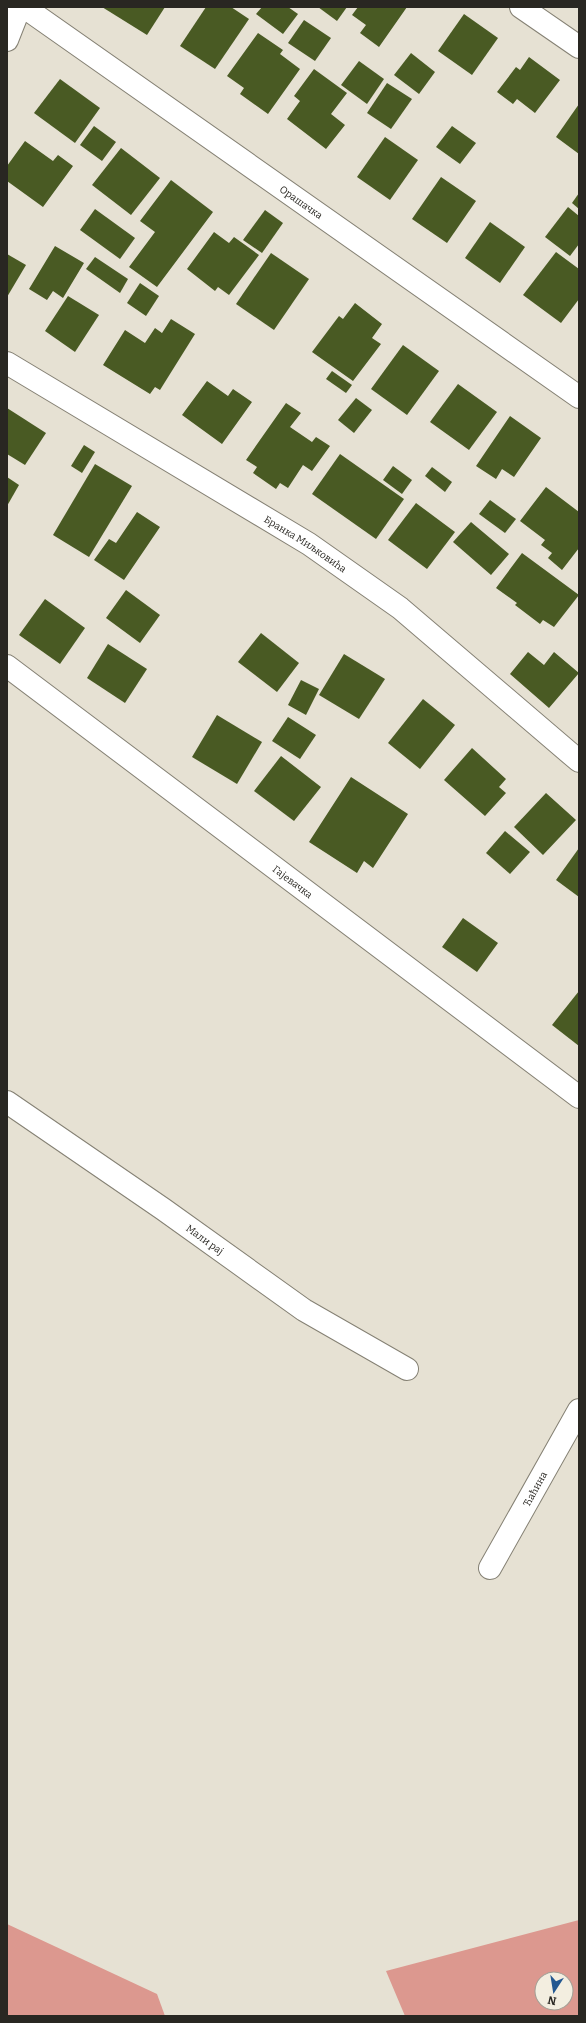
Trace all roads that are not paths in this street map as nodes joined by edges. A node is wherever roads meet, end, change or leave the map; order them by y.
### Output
1 (20, 7) edge
2 (24, 7) edge
3 (521, 7) edge
4 (7, 40) edge
5 (579, 46) edge
6 (7, 364) edge
7 (579, 398) edge
8 (7, 666) edge
9 (579, 761) edge
10 (579, 1097) edge
11 (7, 1102) edge
12 (408, 1369) dead end
13 (579, 1410) edge
14 (490, 1568) dead end

1 - 4 street
2 - 7 street, Орашачка
3 - 5 street
6 - 9 street, Бранка Миљковића
8 - 10 street, Гајевачка
11 - 12 street, Мали рај
13 - 14 street, Ћаћина

